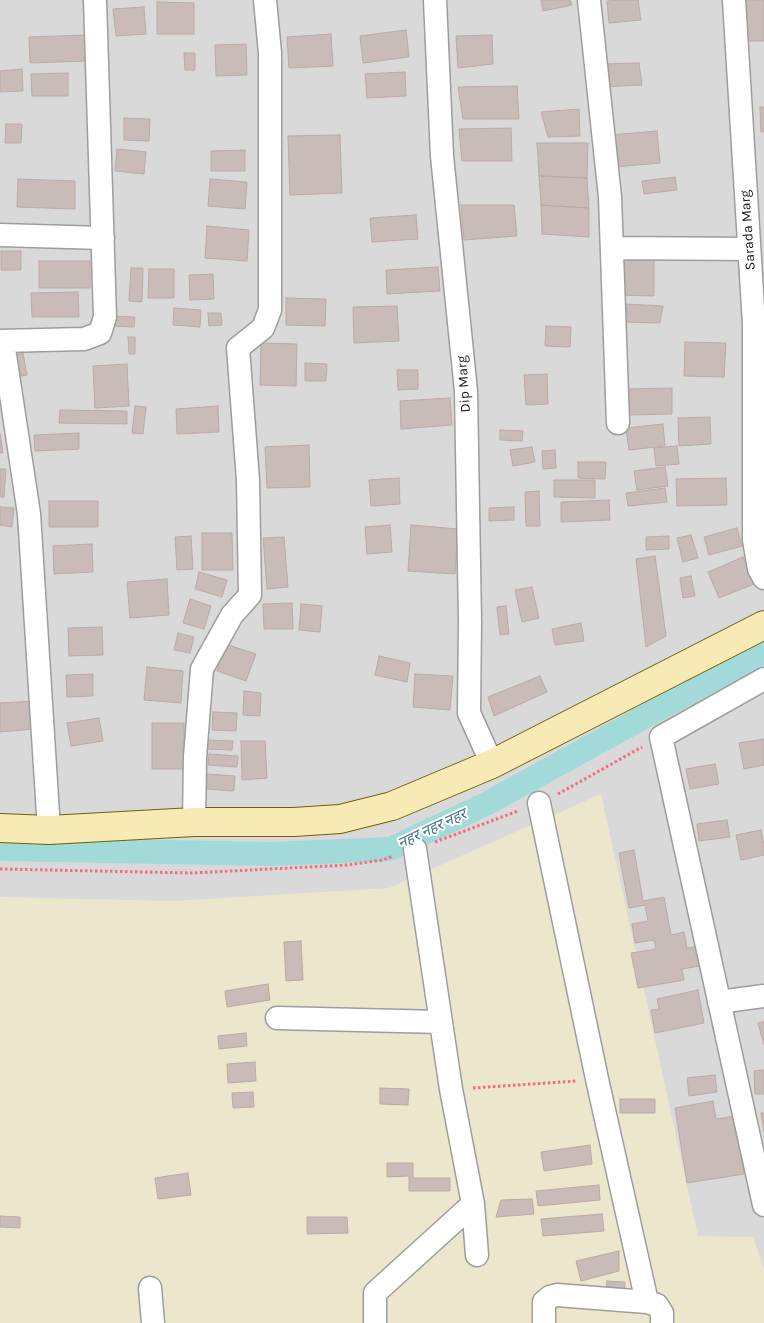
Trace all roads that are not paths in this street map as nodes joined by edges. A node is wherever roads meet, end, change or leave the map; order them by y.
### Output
1 (95, 0) edge
2 (265, 0) edge
3 (436, 0) edge
4 (589, 0) edge
5 (734, 0) edge
6 (0, 235) edge
7 (103, 238) junction
8 (612, 248) junction
9 (749, 249) junction
10 (1, 342) edge
11 (618, 423) dead end
12 (764, 578) edge
13 (764, 625) edge
14 (764, 679) edge
15 (492, 764) junction
16 (539, 802) dead end
17 (194, 822) junction
18 (0, 828) edge
19 (49, 830) junction
20 (415, 849) dead end
21 (764, 996) edge
22 (719, 1002) junction
23 (277, 1018) dead end
24 (441, 1022) junction
25 (473, 1204) junction
26 (764, 1204) edge
27 (477, 1254) dead end
28 (150, 1288) dead end
29 (647, 1302) junction
30 (153, 1323) edge
31 (375, 1323) edge
32 (544, 1323) edge
33 (662, 1323) edge

1 - 7 street
2 - 17 street
3 - 15 street, Dip Marg
4 - 8 street
5 - 9 street, Sarada Marg
6 - 7 street
7 - 10 street
8 - 9 street
8 - 11 street
9 - 12 street, Sarada Marg
10 - 19 street
13 - 15 main road
14 - 22 street
15 - 17 main road
16 - 29 street
17 - 19 main road
18 - 19 main road
20 - 24 street
21 - 22 street
22 - 26 street
23 - 24 street
24 - 25 street
25 - 27 street
25 - 31 street
28 - 30 street
29 - 32 street
29 - 33 street

